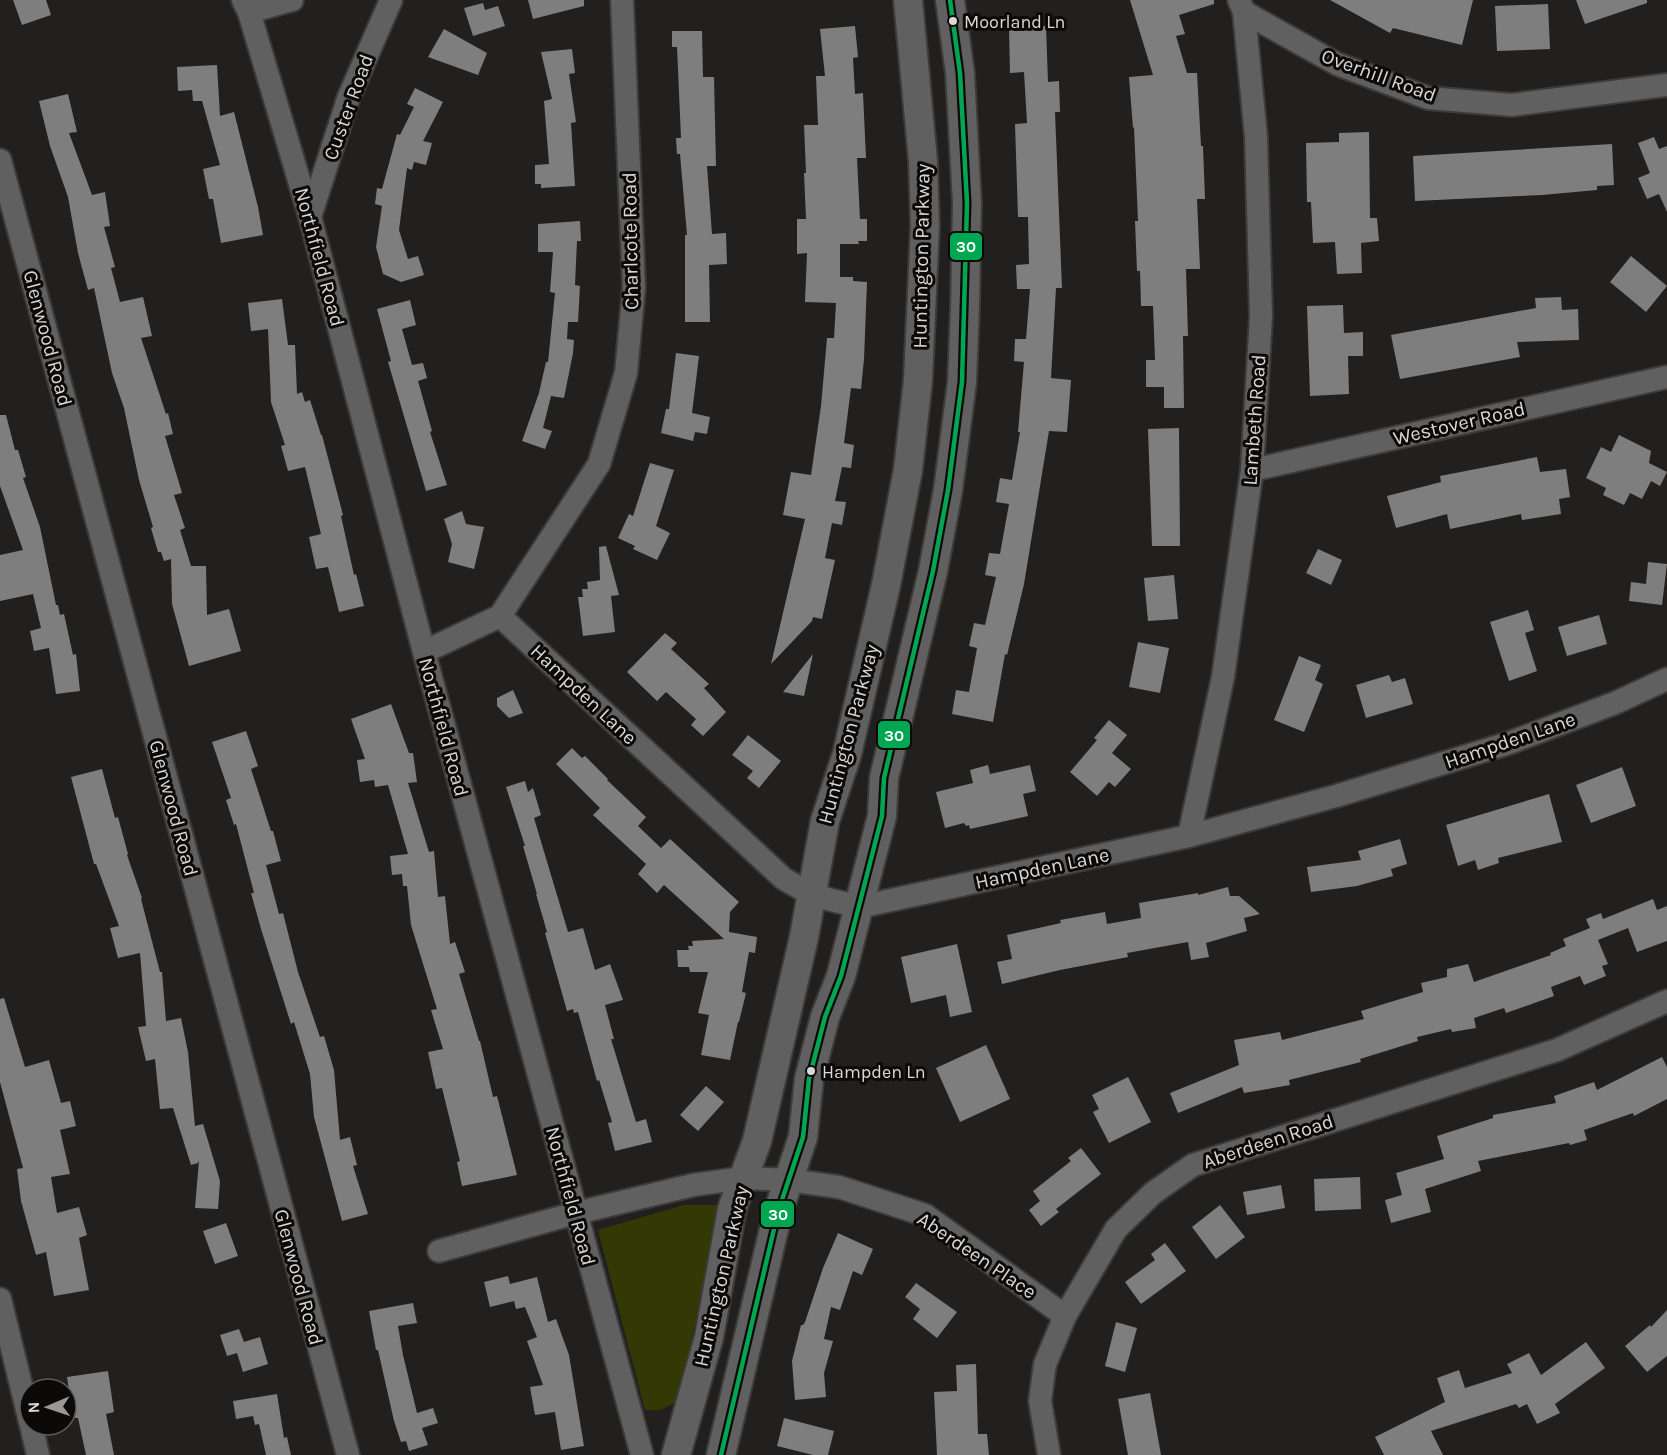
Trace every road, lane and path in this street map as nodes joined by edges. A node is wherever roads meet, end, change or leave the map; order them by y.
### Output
1 (292, 0) edge
2 (391, 0) edge
3 (622, 0) edge
4 (908, 0) edge
5 (950, 0) edge
6 (246, 6) edge
7 (1241, 6) edge
8 (1667, 85) edge
9 (0, 160) edge
10 (310, 217) junction
11 (1667, 377) edge
12 (1252, 470) junction
13 (500, 616) junction
14 (424, 652) junction
15 (1667, 679) edge
16 (1188, 836) junction
17 (812, 895) junction
18 (859, 907) junction
19 (1667, 1001) edge
20 (743, 1178) junction
21 (788, 1180) junction
22 (576, 1213) junction
23 (438, 1251) dead end
24 (0, 1299) edge
25 (1065, 1317) junction
26 (8, 1362) edge
27 (18, 1390) edge
28 (34, 1437) edge
29 (38, 1455) edge
30 (348, 1455) edge
31 (642, 1455) edge
32 (676, 1455) edge
33 (721, 1455) edge
34 (1049, 1455) edge

1 - 6 street
2 - 10 street, Custer Road
3 - 13 street, Charlcote Road
4 - 17 street, Huntington Parkway
5 - 18 street, Huntington Parkway
6 - 10 street, Northfield Road
7 - 8 street, Overhill Road
7 - 12 street, Lambeth Road
9 - 30 street, Glenwood Road
10 - 14 street, Northfield Road
11 - 12 street, Westover Road
12 - 16 street, Lambeth Road
13 - 14 street
13 - 17 street, Hampden Lane
14 - 22 street, Northfield Road
15 - 16 street, Hampden Lane
16 - 18 street, Hampden Lane
17 - 18 street, Hampden Lane
17 - 20 street, Huntington Parkway
18 - 21 street, Huntington Parkway
19 - 25 street, Aberdeen Road
20 - 21 street, Aberdeen Place
20 - 22 street, Aberdeen Place
20 - 32 street, Huntington Parkway
21 - 25 street, Aberdeen Place
21 - 33 street, Huntington Parkway
22 - 23 street, Aberdeen Place
22 - 31 street, Northfield Road
24 - 26 street
25 - 34 street, Aberdeen Road
26 - 27 street
28 - 29 street

